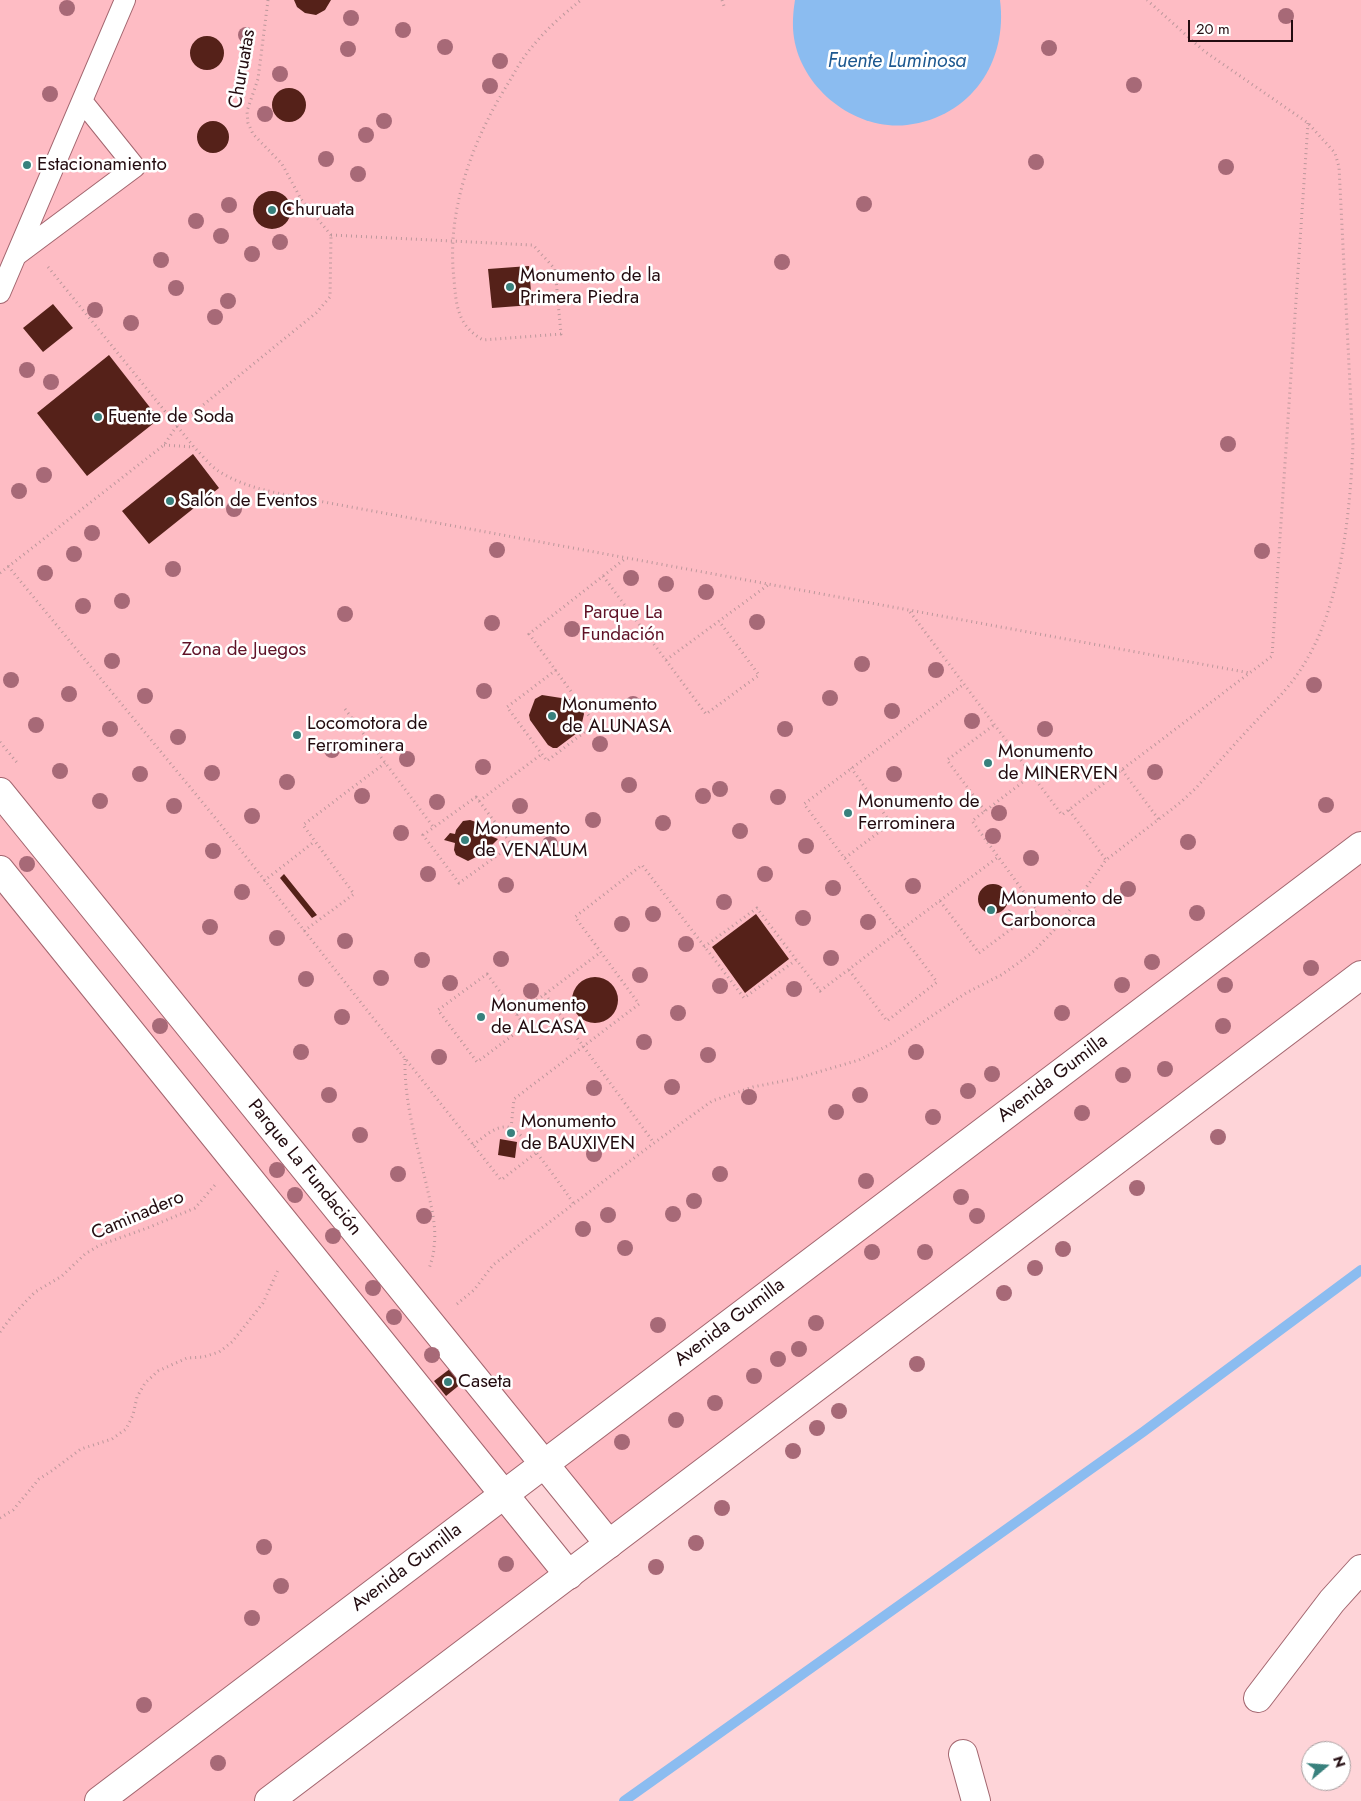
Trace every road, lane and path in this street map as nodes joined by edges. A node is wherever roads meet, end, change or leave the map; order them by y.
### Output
1 (125, 0) edge
2 (268, 0) edge
3 (581, 0) edge
4 (722, 0) edge
5 (1147, 0) edge
6 (725, 9) dead end
7 (82, 101) junction
8 (1308, 123) junction
9 (331, 235) junction
10 (452, 240) junction
11 (23, 251) junction
12 (0, 293) edge
13 (176, 426) junction
14 (164, 446) junction
15 (194, 447) junction
16 (626, 558) junction
17 (8, 566) junction
18 (0, 573) edge
19 (603, 576) junction
20 (768, 584) junction
21 (909, 611) junction
22 (719, 621) junction
23 (666, 660) junction
24 (556, 670) junction
25 (1250, 674) junction
26 (964, 684) junction
27 (345, 709) dead end
28 (994, 725) junction
29 (542, 754) junction
30 (385, 763) junction
31 (851, 768) junction
32 (1122, 770) junction
33 (1032, 775) junction
34 (0, 792) edge
35 (479, 802) junction
36 (1069, 810) junction
37 (985, 811) junction
38 (1159, 820) junction
39 (434, 828) junction
40 (315, 842) junction
41 (1361, 846) edge
42 (998, 857) junction
43 (845, 858) junction
44 (1106, 860) junction
45 (0, 870) edge
46 (264, 880) junction
47 (940, 901) junction
48 (304, 931) junction
49 (900, 932) junction
50 (704, 947) junction
51 (601, 952) junction
52 (796, 960) junction
53 (849, 970) junction
54 (1361, 975) edge
55 (545, 994) junction
56 (517, 1015) junction
57 (584, 1047) junction
58 (405, 1059) junction
59 (511, 1128) junction
60 (654, 1143) junction
61 (474, 1145) junction
62 (229, 1153) junction
63 (536, 1153) junction
64 (574, 1204) junction
65 (299, 1240) junction
66 (427, 1276) dead end
67 (452, 1308) dead end
68 (0, 1332) edge
69 (544, 1464) junction
70 (504, 1494) junction
71 (0, 1518) edge
72 (609, 1544) junction
73 (1361, 1568) edge
74 (569, 1574) junction
75 (1258, 1698) dead end
76 (963, 1754) dead end
77 (99, 1801) edge
78 (269, 1801) edge
79 (976, 1801) edge

1 - 7 lane
2 - 9 path, Churuatas
3 - 10 path
4 - 6 path
5 - 8 path
7 - 11 lane
7 - 11 lane
8 - 25 path
8 - 38 path
9 - 10 path
9 - 13 path
10 - 10 path
11 - 12 lane
11 - 13 path
13 - 14 path
13 - 15 path
14 - 15 path
14 - 17 path
15 - 16 path
16 - 19 path
16 - 20 path
17 - 18 path
17 - 46 path
19 - 23 path
19 - 24 path
20 - 21 path
20 - 22 path
21 - 25 path
21 - 26 path
22 - 23 path
22 - 23 path
24 - 29 path
24 - 29 path
25 - 32 path
26 - 28 path
26 - 31 path
27 - 30 path
28 - 33 path
28 - 37 path
29 - 35 path
30 - 39 path
30 - 40 path
31 - 43 path
31 - 43 path
32 - 36 path
32 - 38 path
33 - 36 path
33 - 37 path
34 - 69 main road, Parque La Fundación
35 - 39 path
35 - 39 path
36 - 44 path
37 - 42 path
38 - 44 path
40 - 46 path
40 - 48 path
41 - 69 main road, Avenida Gumilla
42 - 47 path
42 - 47 path
43 - 49 path
44 - 60 path
45 - 62 main road
46 - 48 path
47 - 49 path
48 - 58 path
49 - 53 path
49 - 53 path
50 - 51 path
50 - 52 path
50 - 52 path
51 - 55 path
51 - 57 path
52 - 53 path
54 - 72 main road
55 - 56 path
55 - 57 path
56 - 56 path
57 - 59 path
57 - 60 path
58 - 61 path
58 - 66 path
59 - 61 path
59 - 63 path
60 - 64 path
61 - 63 path
62 - 65 main road
62 - 68 path, Caminadero
63 - 64 path
64 - 67 path
65 - 70 main road
65 - 71 path
69 - 70 main road, Avenida Gumilla
69 - 72 main road, Parque La Fundación
70 - 74 main road
70 - 77 main road, Avenida Gumilla
72 - 74 main road
73 - 75 main road
74 - 78 main road
76 - 79 main road

